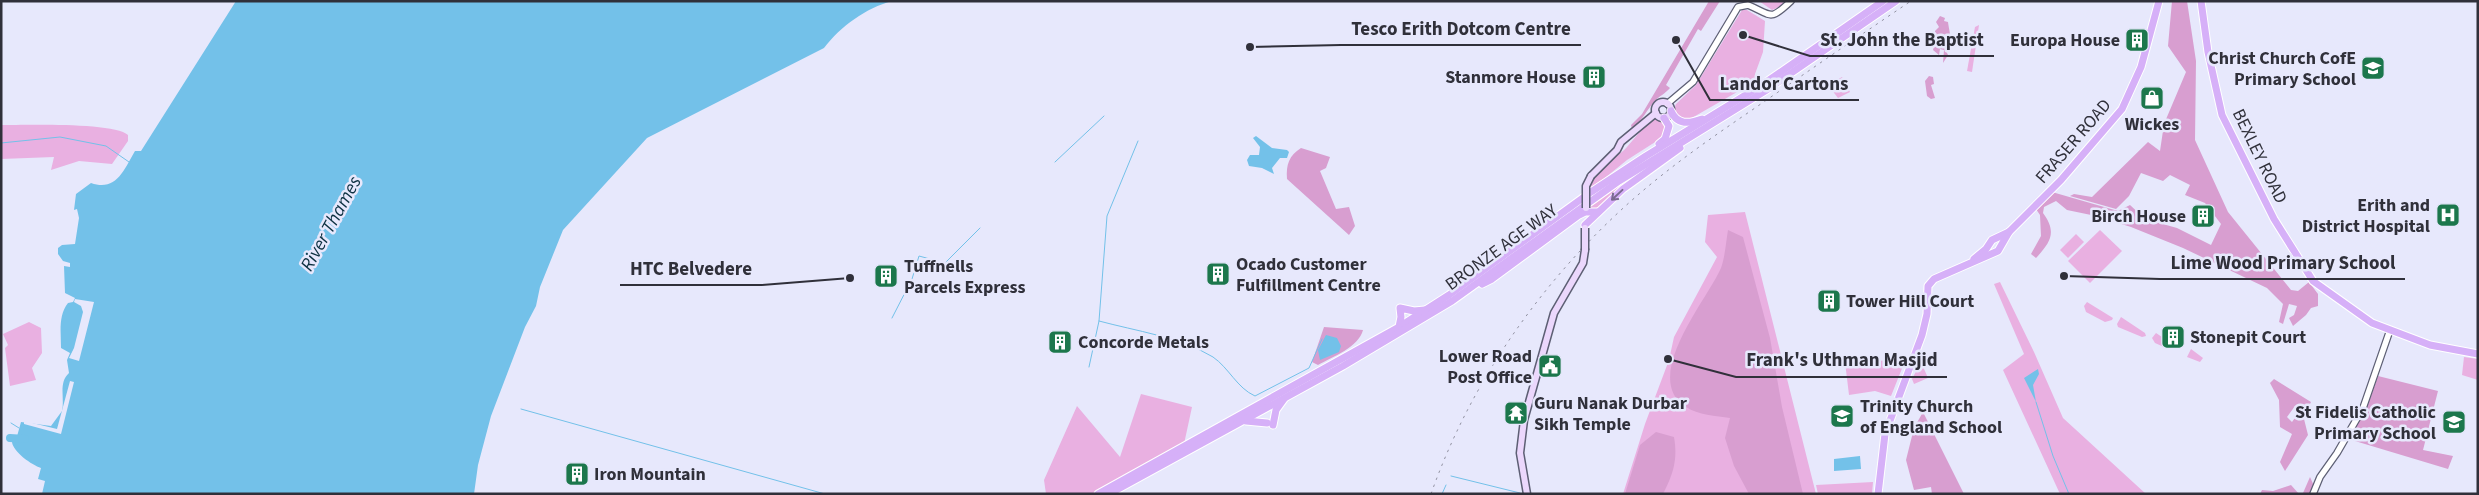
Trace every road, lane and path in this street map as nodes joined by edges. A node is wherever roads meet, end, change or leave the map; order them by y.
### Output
1 (1791, 1) edge
2 (1883, 1) edge
3 (1896, 1) edge
4 (2159, 1) edge
5 (2201, 1) edge
6 (1669, 107) junction
7 (1722, 110) junction
8 (1656, 112) junction
9 (1664, 118) junction
10 (1697, 132) junction
11 (1646, 156) junction
12 (1585, 210) junction
13 (1598, 212) junction
14 (1574, 219) junction
15 (1585, 227) junction
16 (1999, 242) junction
17 (1991, 248) junction
18 (1462, 294) junction
19 (1426, 310) junction
20 (1399, 327) junction
21 (2390, 330) junction
22 (2478, 354) edge
23 (1286, 397) junction
24 (1243, 421) junction
25 (1098, 494) edge
26 (1109, 494) edge
27 (1527, 494) edge
28 (1878, 494) edge
29 (2313, 494) edge

1 - 6 street
2 - 7 main road, BRONZE AGE WAY
3 - 10 main road, BRONZE AGE WAY
4 - 16 main road, FRASER ROAD
5 - 21 main road, BEXLEY ROAD
6 - 7 main road
6 - 8 main road
6 - 9 main road
7 - 11 main road, BRONZE AGE WAY
8 - 9 main road
8 - 12 main road, bridge
9 - 11 main road
10 -> 13 main road
10 - 18 main road, BRONZE AGE WAY
11 - 19 main road, BRONZE AGE WAY
12 - 13 main road
12 - 14 main road
12 - 15 main road
13 - 15 main road
14 - 15 main road
14 - 18 main road
15 - 27 main road, bridge
16 - 17 main road, FRASER ROAD
16 - 17 main road, FRASER ROAD
17 - 28 main road, FRASER ROAD
18 - 23 main road, BRONZE AGE WAY
19 - 20 main road, BRONZE AGE WAY
19 - 20 main road
20 - 25 main road, BRONZE AGE WAY
21 - 22 main road, BEXLEY ROAD
21 - 29 street
23 - 24 main road, BRONZE AGE WAY
23 - 24 main road
24 - 26 main road, BRONZE AGE WAY

